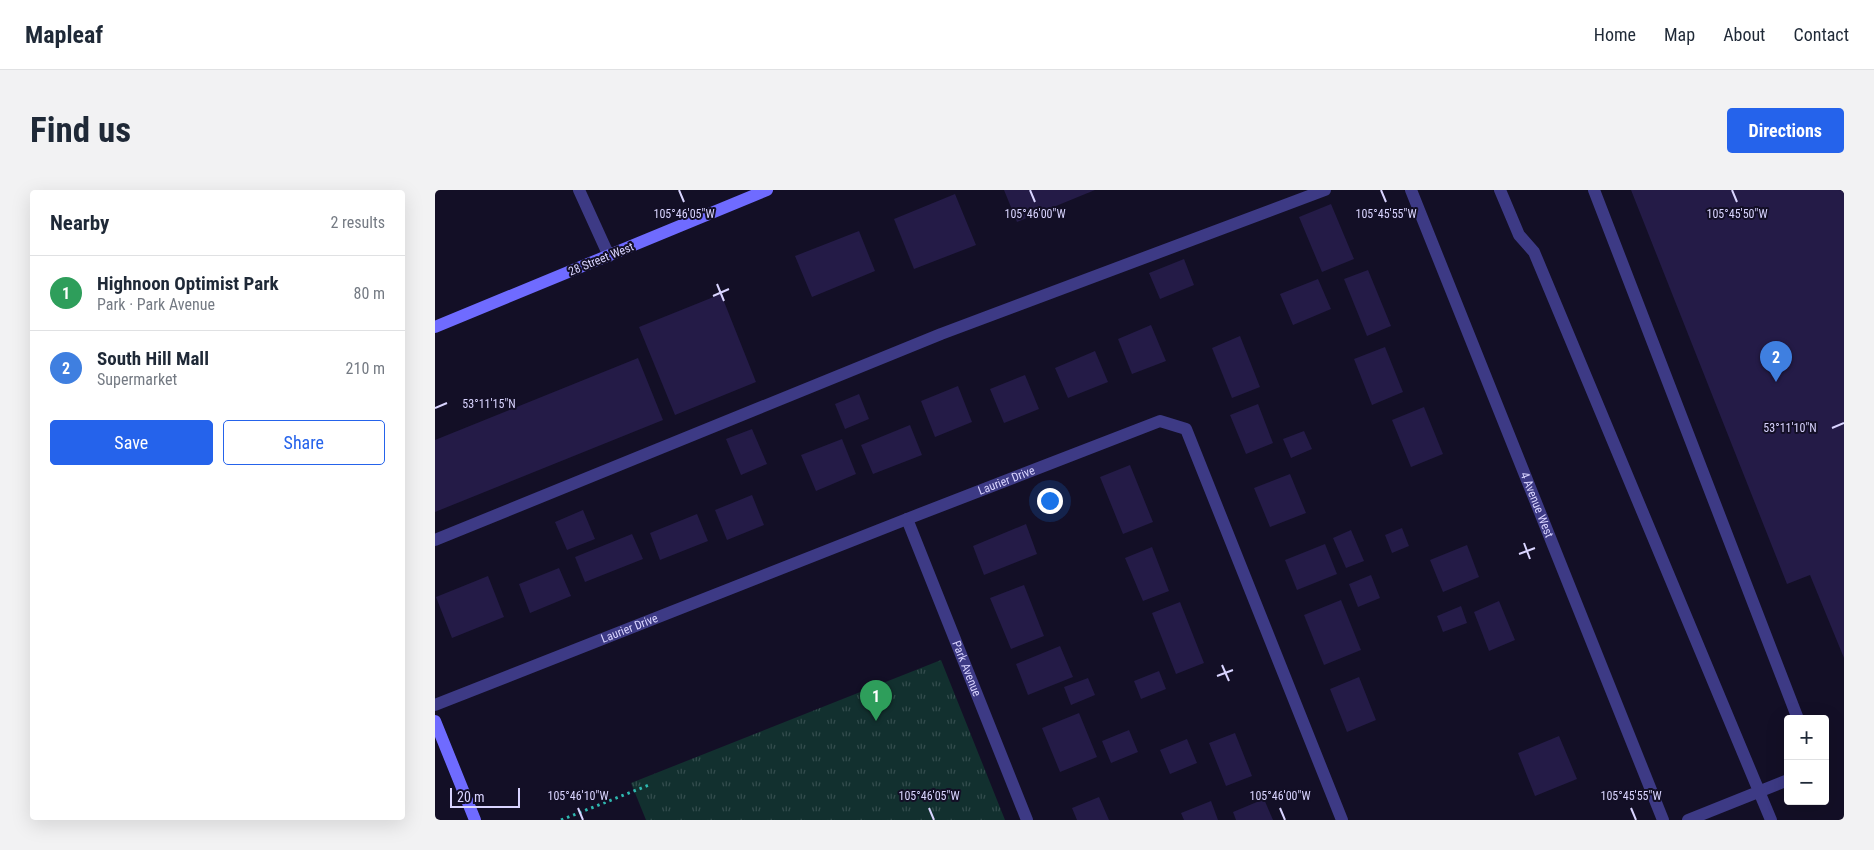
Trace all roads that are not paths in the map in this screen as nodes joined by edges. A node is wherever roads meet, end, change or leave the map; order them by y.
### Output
1 (579, 190) edge
2 (767, 190) edge
3 (1325, 190) edge
4 (1411, 190) edge
5 (1500, 190) edge
6 (1594, 190) edge
7 (609, 256) junction
8 (435, 327) edge
9 (907, 518) junction
10 (435, 540) edge
11 (435, 705) edge
12 (1796, 715) edge
13 (435, 721) edge
14 (1784, 782) edge
15 (1759, 791) junction
16 (475, 820) edge
17 (1027, 820) edge
18 (1342, 820) edge
19 (1663, 820) edge
20 (1688, 820) edge
21 (1771, 820) edge

1 - 7 street
2 - 7 main road, 28 Street West
3 - 10 street
4 - 19 street, 4 Avenue West
5 - 15 street
6 - 12 street
7 - 8 main road, 28 Street West
9 - 11 street, Laurier Drive
9 - 17 street, Park Avenue
9 - 18 street, Laurier Drive
13 - 16 main road
14 - 15 street
15 - 20 street
15 - 21 street

